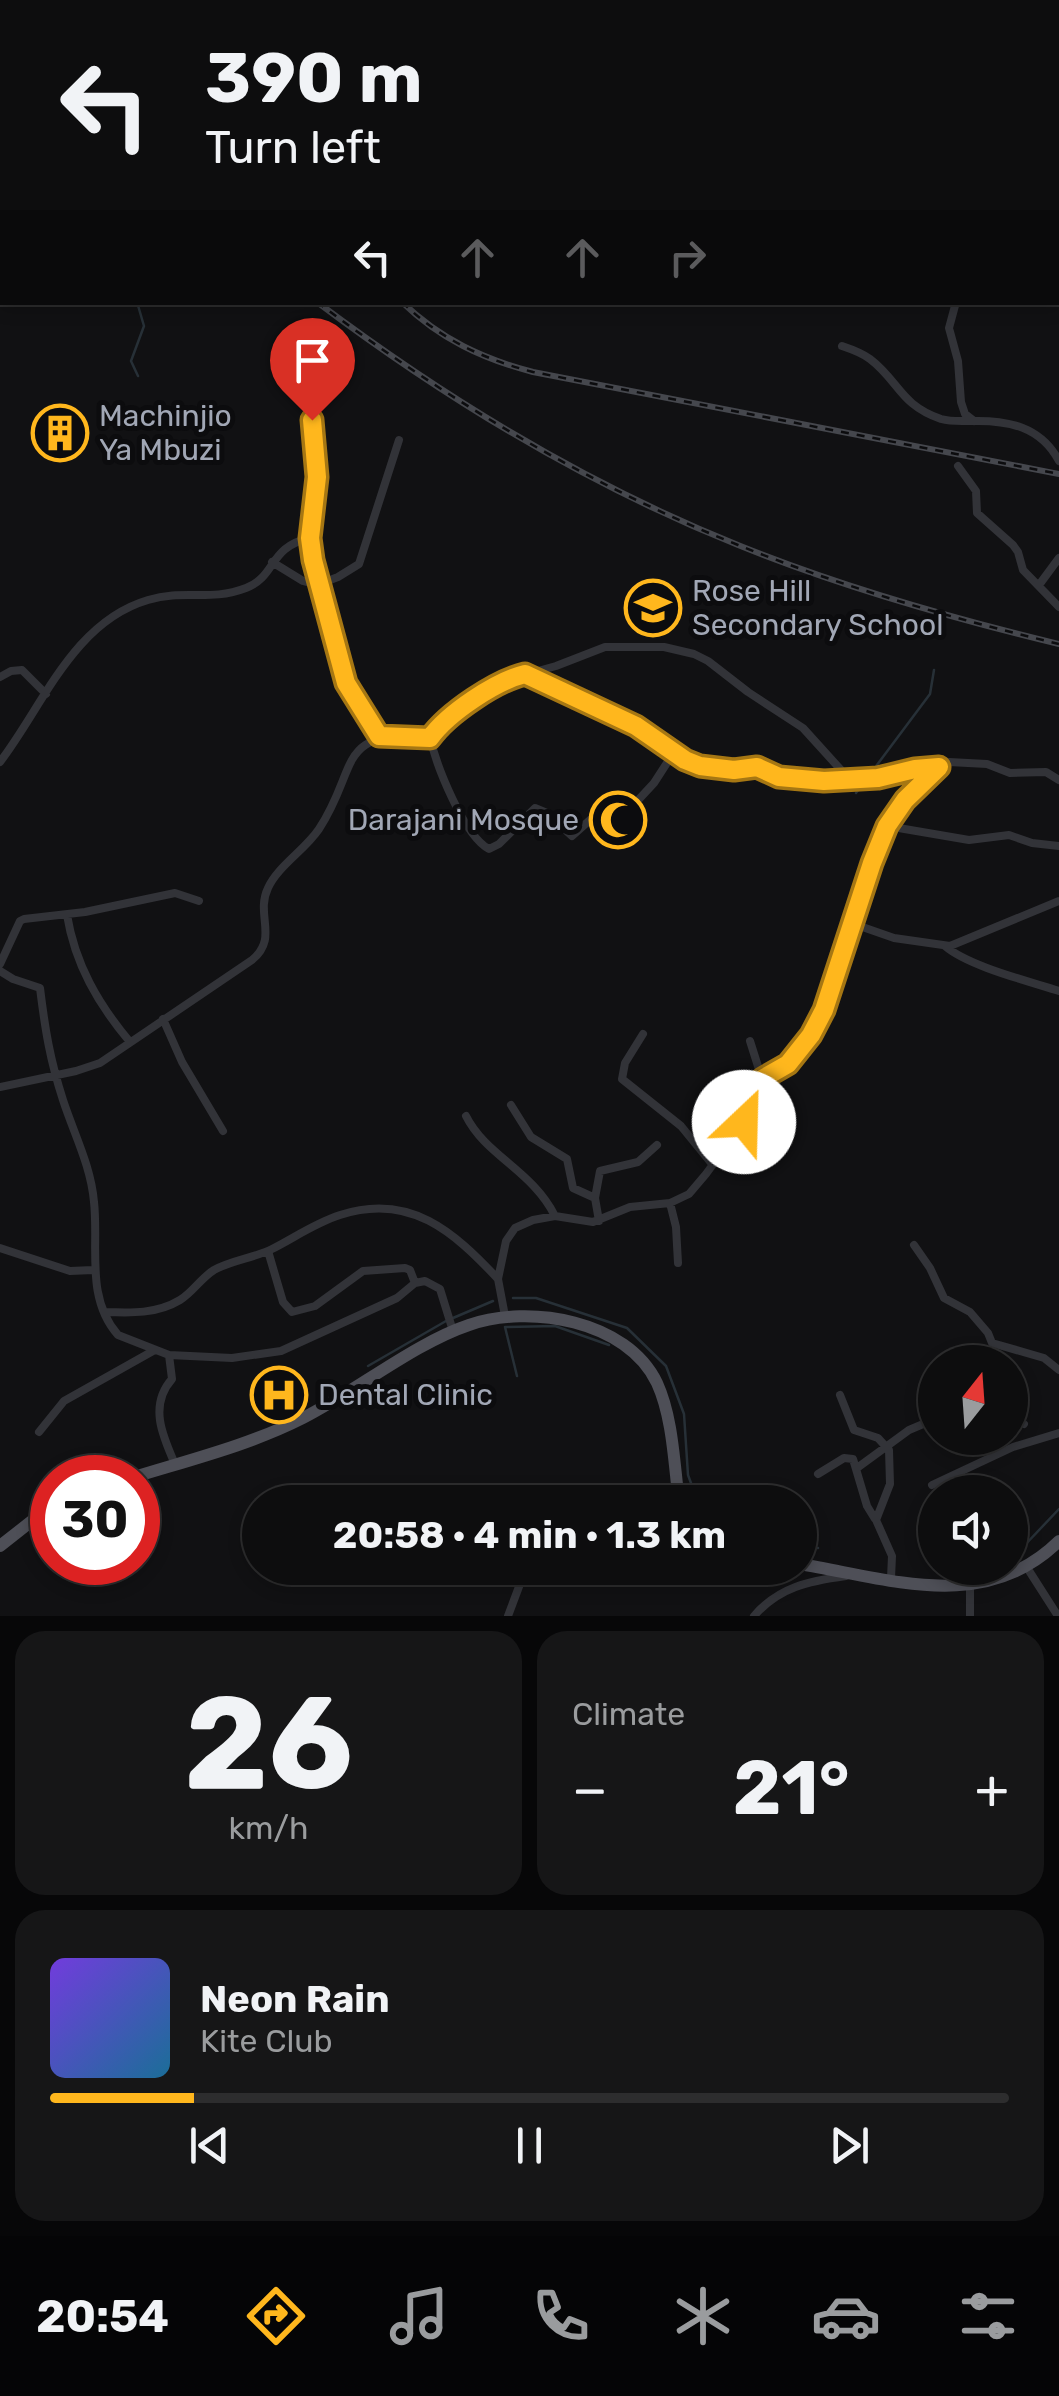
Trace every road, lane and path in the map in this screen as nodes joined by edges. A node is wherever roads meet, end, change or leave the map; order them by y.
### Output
1 (955, 305) edge
2 (842, 346) dead end
3 (297, 354) dead end
4 (974, 421) junction
5 (399, 440) dead end
6 (1058, 459) edge
7 (958, 466) dead end
8 (310, 538) junction
9 (1059, 558) edge
10 (272, 562) junction
11 (321, 584) junction
12 (1039, 585) junction
13 (1059, 607) edge
14 (525, 674) junction
15 (0, 677) edge
16 (46, 694) junction
17 (379, 736) junction
18 (430, 738) junction
19 (674, 752) junction
20 (0, 762) edge
21 (939, 767) junction
22 (850, 781) junction
23 (1059, 783) edge
24 (887, 826) junction
25 (1059, 846) edge
26 (199, 901) dead end
27 (1059, 902) edge
28 (66, 914) junction
29 (851, 923) junction
30 (945, 946) junction
31 (0, 967) edge
32 (1059, 990) edge
33 (163, 1019) junction
34 (643, 1034) dead end
35 (130, 1042) junction
36 (750, 1042) dead end
37 (56, 1076) junction
38 (762, 1079) junction
39 (0, 1087) edge
40 (511, 1106) dead end
41 (466, 1116) dead end
42 (223, 1131) dead end
43 (657, 1144) dead end
44 (712, 1164) junction
45 (594, 1198) junction
46 (670, 1203) junction
47 (556, 1216) junction
48 (599, 1221) junction
49 (914, 1245) dead end
50 (0, 1248) edge
51 (268, 1251) junction
52 (678, 1263) dead end
53 (94, 1270) junction
54 (498, 1279) junction
55 (415, 1283) junction
56 (106, 1312) junction
57 (506, 1316) junction
58 (453, 1332) junction
59 (153, 1351) junction
60 (169, 1355) junction
61 (1059, 1370) edge
62 (840, 1395) dead end
63 (918, 1428) edge
64 (39, 1432) dead end
65 (1059, 1433) edge
66 (886, 1446) junction
67 (175, 1464) junction
68 (857, 1468) junction
69 (160, 1469) edge
70 (818, 1474) dead end
71 (953, 1475) edge
72 (675, 1485) edge
73 (876, 1520) junction
74 (30, 1523) edge
75 (1059, 1541) edge
76 (0, 1546) edge
77 (1028, 1565) edge
78 (817, 1567) edge
79 (1028, 1569) edge
80 (860, 1574) junction
81 (891, 1578) junction
82 (520, 1585) edge
83 (975, 1585) edge
84 (970, 1586) junction
85 (508, 1616) edge
86 (754, 1616) edge
87 (970, 1616) edge
88 (1058, 1616) edge

1 - 4 street
2 - 4 street
3 - 8 street
4 - 6 street
5 - 11 street
7 - 12 street
8 - 10 street
8 - 11 street
9 - 12 street
10 - 11 street
10 - 16 street
11 - 17 street
12 - 13 street
14 - 18 street
14 - 19 street
14 - 22 street
15 - 16 street
16 - 20 street
17 - 18 street
17 - 33 street
18 - 19 street
19 - 22 street
21 - 22 street
21 - 23 street
21 - 24 street
24 - 25 street
24 - 29 street
26 - 28 street
27 - 30 street
28 - 31 street
28 - 35 street
29 - 30 street
29 - 38 street
30 - 32 street
31 - 37 street
33 - 35 street
33 - 42 street
34 - 44 street
35 - 37 street
36 - 38 street
37 - 39 street
37 - 53 street
38 - 44 street
40 - 45 street
41 - 47 street
43 - 45 street
44 - 46 street
45 - 48 street
46 - 48 street
46 - 52 street
47 - 48 street
47 - 54 street
49 - 61 street
50 - 53 street
51 - 54 street
51 - 55 street
51 - 56 street
53 - 56 street
54 - 57 street
55 - 58 street
55 - 60 street
56 - 59 street
57 - 58 main road
57 - 72 main road
58 - 67 main road
59 - 60 street
59 - 64 street
60 - 67 street
62 - 66 street
63 - 66 street
65 - 71 street
66 - 68 street
66 - 73 street
67 - 69 main road
68 - 70 street
68 - 73 street
73 - 81 street
74 - 76 main road
75 - 77 main road
78 - 80 main road
79 - 88 street
80 - 81 main road
80 - 86 street
81 - 84 main road
82 - 85 street
83 - 84 main road
84 - 87 street

